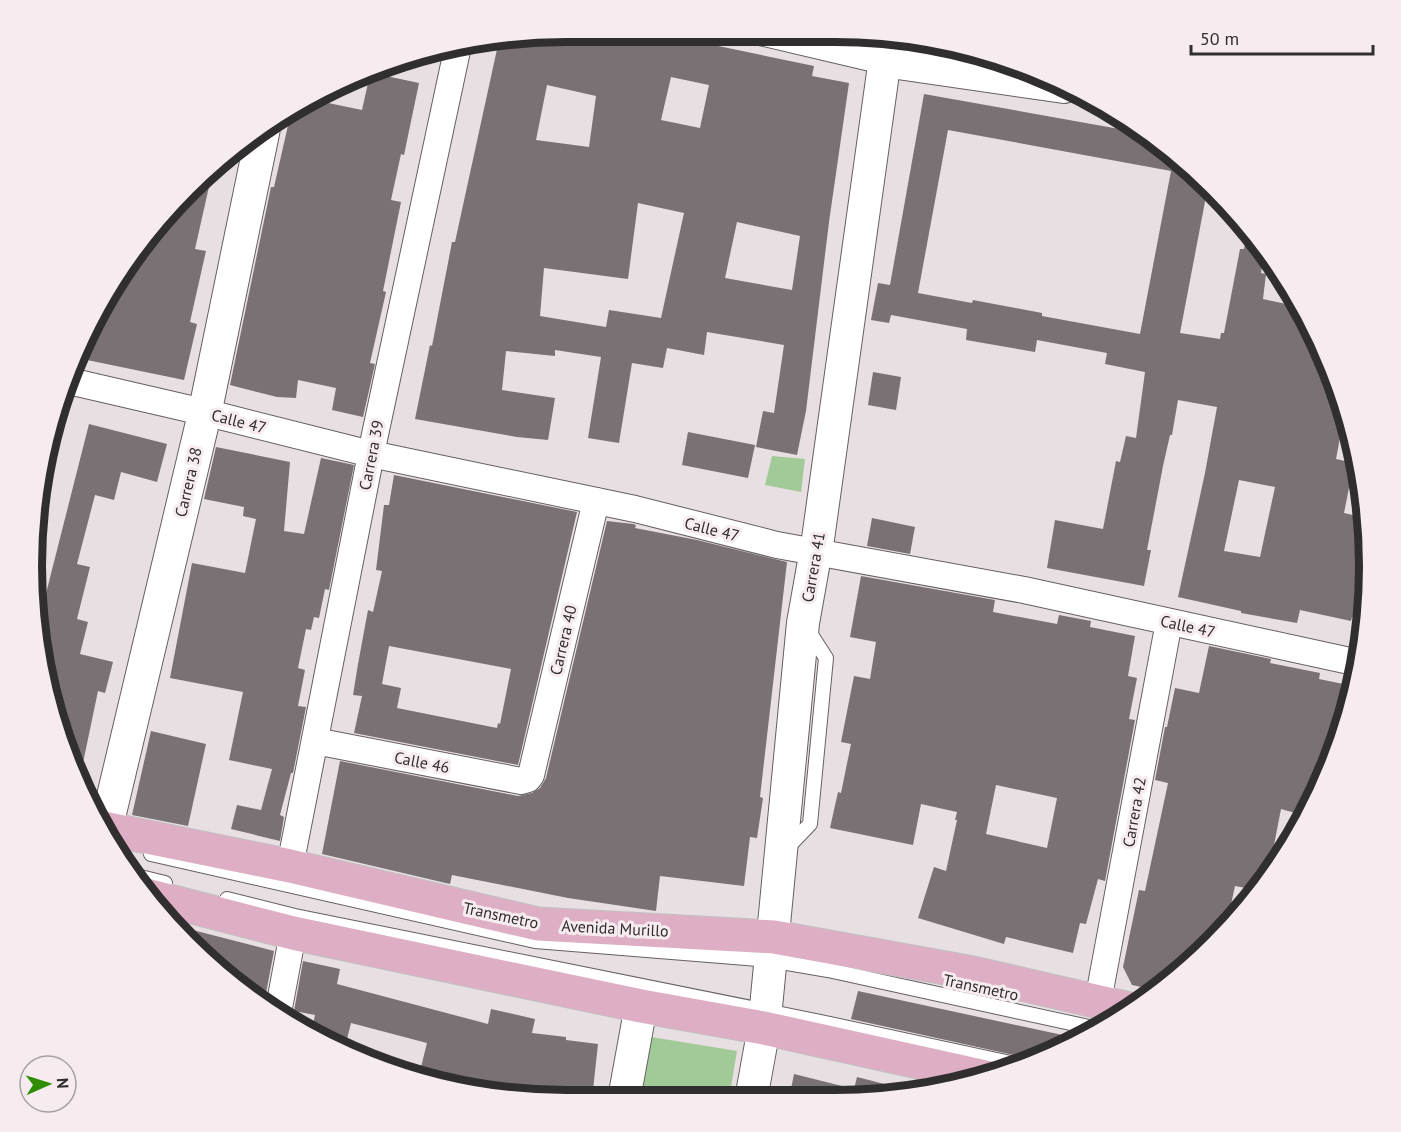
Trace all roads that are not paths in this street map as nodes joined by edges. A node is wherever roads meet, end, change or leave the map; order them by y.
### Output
1 (834, 42) edge
2 (886, 49) edge
3 (456, 54) edge
4 (1029, 80) edge
5 (261, 140) edge
6 (76, 383) edge
7 (205, 412) junction
8 (371, 454) junction
9 (596, 501) junction
10 (816, 552) junction
11 (1169, 622) junction
12 (1350, 661) edge
13 (315, 741) junction
14 (528, 779) joint
15 (107, 818) edge
16 (115, 832) edge
17 (139, 852) dead end
18 (290, 866) junction
19 (145, 878) edge
20 (178, 887) dead end
21 (213, 896) dead end
22 (162, 899) edge
23 (293, 933) junction
24 (772, 949) junction
25 (280, 1005) edge
26 (641, 1006) junction
27 (1098, 1015) edge
28 (764, 1019) junction
29 (1003, 1062) edge
30 (969, 1073) edge
31 (626, 1090) edge
32 (752, 1090) edge

1 - 2 street
2 - 4 street
2 - 10 street, Carrera 41
3 - 8 street, Carrera 39
5 - 7 main road, Carrera 38
6 - 7 street, Calle 47
7 - 8 street, Calle 47
7 - 15 main road, Carrera 38
8 - 9 street, Calle 47
8 - 13 street, Carrera 39
9 - 10 street, Calle 47
9 - 14 street, Carrera 40
10 - 11 street, Calle 47
10 - 24 street, Carrera 41
11 - 12 street, Calle 47
11 - 27 street, Carrera 42
13 - 14 street, Calle 46
13 - 18 street, Carrera 39
16 - 18 main road, Avenida Murillo
17 - 24 lane, Transmetro
18 - 24 main road, Avenida Murillo
19 - 20 lane
21 - 28 lane
22 - 23 main road
23 - 25 street
23 - 26 main road
24 - 27 main road, Avenida Murillo
24 - 28 street, Carrera 41
26 - 28 main road
26 - 31 street
28 - 29 lane
28 - 30 main road
28 - 32 street, Carrera 41

